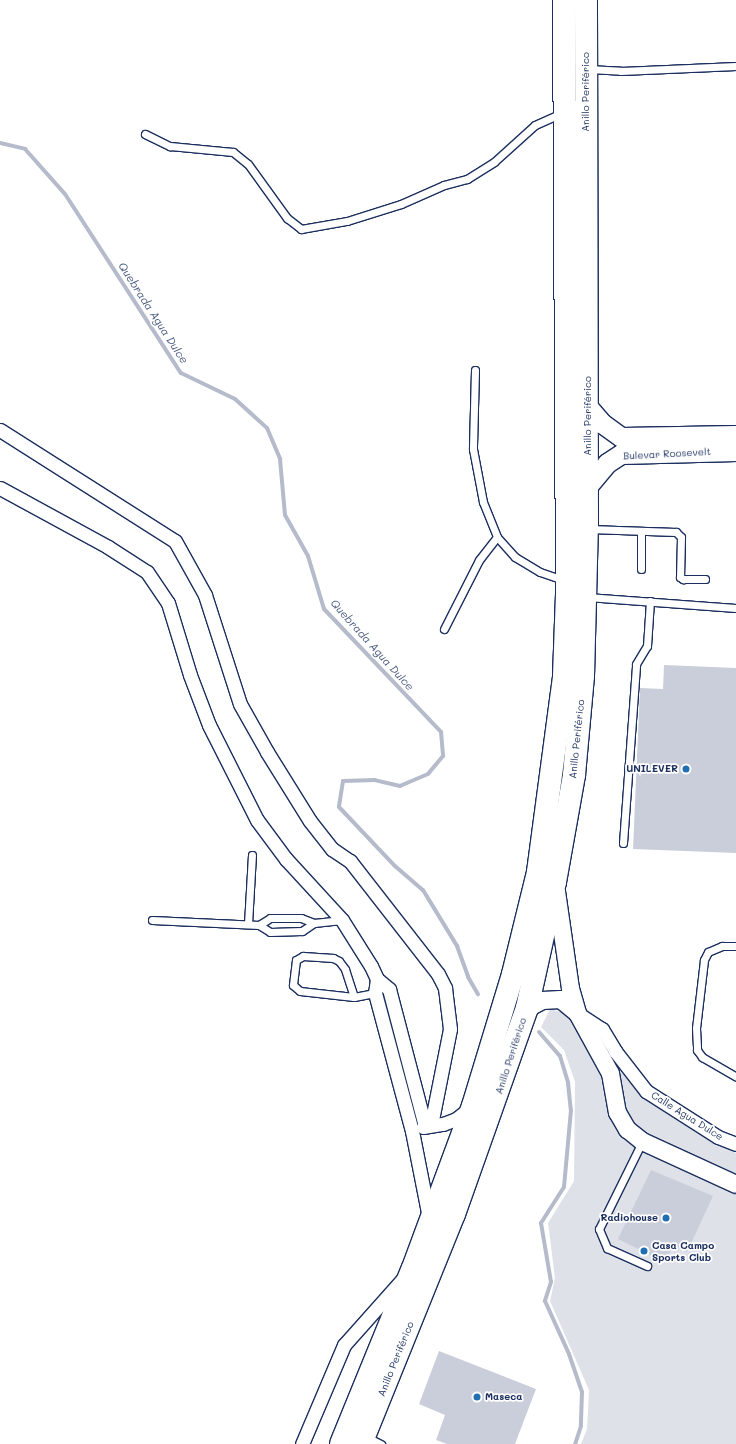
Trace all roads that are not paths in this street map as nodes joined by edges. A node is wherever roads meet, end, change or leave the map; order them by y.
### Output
1 (564, 0) edge
2 (586, 0) edge
3 (736, 66) edge
4 (586, 69) junction
5 (565, 111) junction
6 (145, 134) dead end
7 (475, 370) dead end
8 (588, 407) junction
9 (0, 430) edge
10 (736, 435) edge
11 (621, 446) junction
12 (736, 451) edge
13 (587, 487) junction
14 (0, 488) edge
15 (588, 528) junction
16 (641, 531) junction
17 (497, 537) junction
18 (640, 569) dead end
19 (705, 579) dead end
20 (567, 581) junction
21 (586, 597) junction
22 (650, 601) junction
23 (736, 608) edge
24 (444, 629) dead end
25 (623, 843) dead end
26 (252, 855) dead end
27 (555, 882) junction
28 (152, 920) dead end
29 (342, 920) junction
30 (314, 923) junction
31 (248, 924) junction
32 (259, 925) junction
33 (736, 946) edge
34 (377, 979) junction
35 (375, 993) junction
36 (354, 997) junction
37 (527, 1008) junction
38 (577, 1013) junction
39 (736, 1076) edge
40 (473, 1106) junction
41 (428, 1126) junction
42 (412, 1131) junction
43 (642, 1141) junction
44 (736, 1144) edge
45 (736, 1184) edge
46 (430, 1223) junction
47 (647, 1266) dead end
48 (412, 1268) junction
49 (369, 1441) edge
50 (302, 1444) edge
51 (341, 1444) edge

1 - 5 highway, Anillo Periférico
2 - 4 highway, Anillo Periférico
3 - 4 lane
4 - 8 highway, Anillo Periférico
5 - 6 lane
5 - 20 highway, Anillo Periférico
7 - 17 lane
8 - 11 main road, Bulevar Roosevelt
8 - 13 highway, Anillo Periférico
9 - 41 street
10 - 11 main road, Bulevar Roosevelt
11 - 12 main road, Bulevar Roosevelt
11 - 13 main road, Bulevar Roosevelt
13 - 15 highway, Anillo Periférico
14 - 29 street
15 - 16 lane
15 - 21 highway, Anillo Periférico
16 - 18 lane
16 - 19 lane
17 - 20 lane
17 - 24 lane
20 - 40 highway, Anillo Periférico
21 - 22 lane
21 - 27 highway, Anillo Periférico
22 - 23 lane
22 - 25 lane
26 - 31 lane
27 - 37 highway, Anillo Periférico
27 - 38 street
28 - 31 lane
29 - 30 lane
29 - 34 street
30 - 32 lane
30 - 32 lane
31 - 32 lane
33 - 39 lane
34 - 35 street
34 - 41 street
35 - 36 lane
35 - 42 street
36 - 36 lane
37 - 38 street, Calle Agua Dulce
37 - 49 highway, Anillo Periférico
38 - 43 street
38 - 44 street, Calle Agua Dulce
40 - 41 street
40 - 46 highway, Anillo Periférico
41 - 42 street
42 - 46 street
43 - 45 street
43 - 47 lane
46 - 48 highway, Anillo Periférico
48 - 50 street
48 - 51 highway, Anillo Periférico

